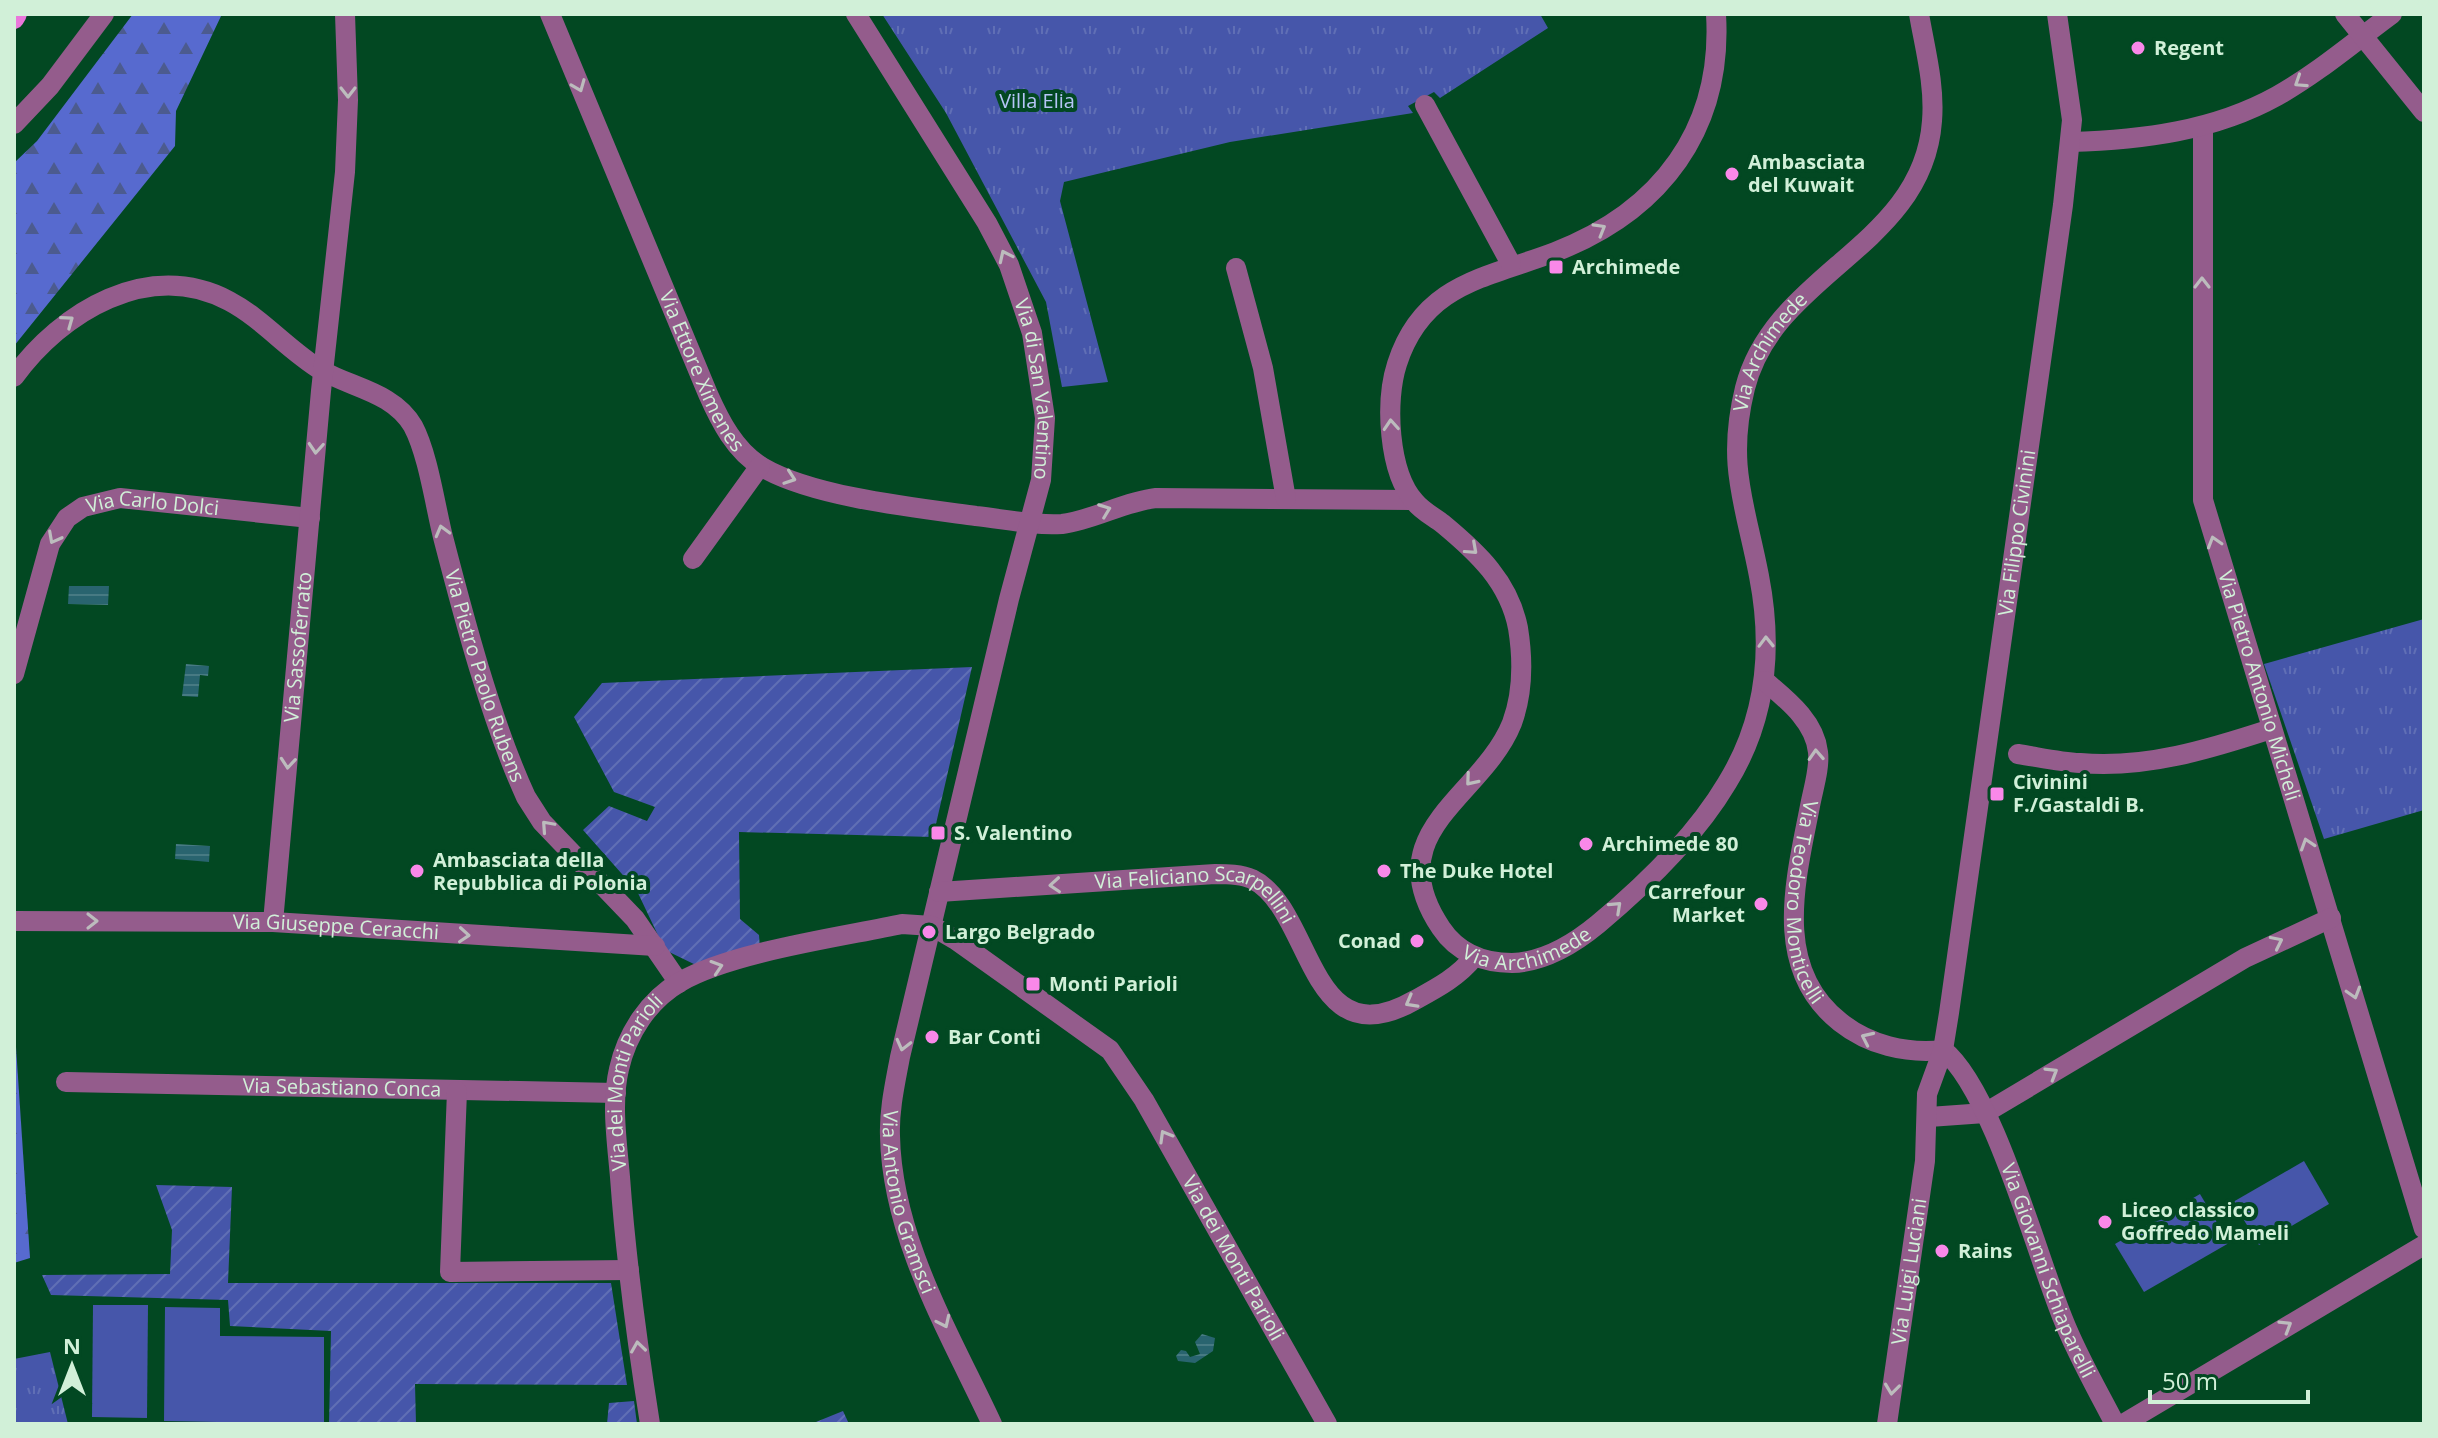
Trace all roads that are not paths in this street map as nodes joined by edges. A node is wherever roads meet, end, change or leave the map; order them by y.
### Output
1 (104, 14) edge
2 (345, 14) edge
3 (550, 14) edge
4 (856, 14) edge
5 (1716, 14) edge
6 (1919, 14) edge
7 (2057, 14) edge
8 (2345, 14) edge
9 (2392, 14) edge
10 (2362, 36) junction
11 (1425, 105) dead end
12 (2424, 112) edge
13 (14, 124) edge
14 (2203, 126) junction
15 (2070, 142) junction
16 (1511, 264) junction
17 (1236, 268) dead end
18 (323, 371) junction
19 (14, 377) edge
20 (760, 466) junction
21 (1286, 499) junction
22 (1412, 500) junction
23 (310, 518) junction
24 (1029, 522) junction
25 (693, 559) dead end
26 (14, 674) edge
27 (1765, 681) junction
28 (2271, 729) junction
29 (2018, 754) dead end
30 (939, 892) junction
31 (2331, 918) junction
32 (14, 921) edge
33 (273, 922) junction
34 (932, 926) junction
35 (655, 946) junction
36 (1474, 957) junction
37 (679, 983) junction
38 (1943, 1050) junction
39 (66, 1082) dead end
40 (457, 1091) junction
41 (616, 1093) junction
42 (1985, 1113) junction
43 (1929, 1117) junction
44 (2424, 1229) edge
45 (2424, 1245) edge
46 (629, 1270) junction
47 (650, 1424) edge
48 (992, 1424) edge
49 (1327, 1424) edge
50 (1887, 1424) edge
51 (2115, 1424) edge
52 (2123, 1424) edge

1 - 13 street
2 -> 18 street, Via Sassoferrato
3 -> 20 street, Via Ettore Ximenes
24 -> 4 street, Via di San Valentino
16 -> 5 street
27 -> 6 street, Via Archimede
7 - 15 street, Via Filippo Civinini
8 - 10 street
9 - 10 street
10 - 12 street
10 -> 14 street
11 - 16 street
14 - 15 street
28 -> 14 street, Via Pietro Antonio Micheli
15 - 38 street, Via Filippo Civinini
22 -> 16 street
17 - 21 street
19 -> 18 street, Via Pietro Paolo Rubens
18 -> 23 street, Via Sassoferrato
35 -> 18 street, Via Pietro Paolo Rubens
20 -> 24 street, Via Ettore Ximenes
20 - 25 street
21 - 22 street, Via Ettore Ximenes
24 -> 21 street, Via Ettore Ximenes
22 -> 36 street, Via Archimede
23 -> 26 street, Via Carlo Dolci
23 -> 33 street, Via Sassoferrato
24 - 30 street, Via di San Valentino
36 -> 27 street, Via Archimede
38 -> 27 street, Via Teodoro Monticelli
28 - 29 street
31 -> 28 street, Via Pietro Antonio Micheli
30 - 34 street
36 -> 30 street, Via Feliciano Scarpellini
42 -> 31 street
31 -> 44 street, Via Pietro Antonio Micheli
32 -> 33 street, Via Giuseppe Ceracchi
33 -> 35 street, Via Giuseppe Ceracchi
37 -> 34 street, Via dei Monti Parioli
34 -> 48 street, Via Antonio Gramsci
49 -> 34 street, Via dei Monti Parioli
35 - 37 street, Via Pietro Paolo Rubens
37 - 41 street, Via dei Monti Parioli
38 - 42 street, Via Giovanni Schiaparelli
38 - 43 street, Via Filippo Civinini
39 - 40 street, Via Sebastiano Conca
40 - 41 street, Via Sebastiano Conca
40 - 46 street
41 - 46 street, Via dei Monti Parioli
42 - 43 street
42 - 51 street, Via Giovanni Schiaparelli
43 -> 50 street, Via Luigi Luciani
52 -> 45 street
47 -> 46 street, Via dei Monti Parioli

